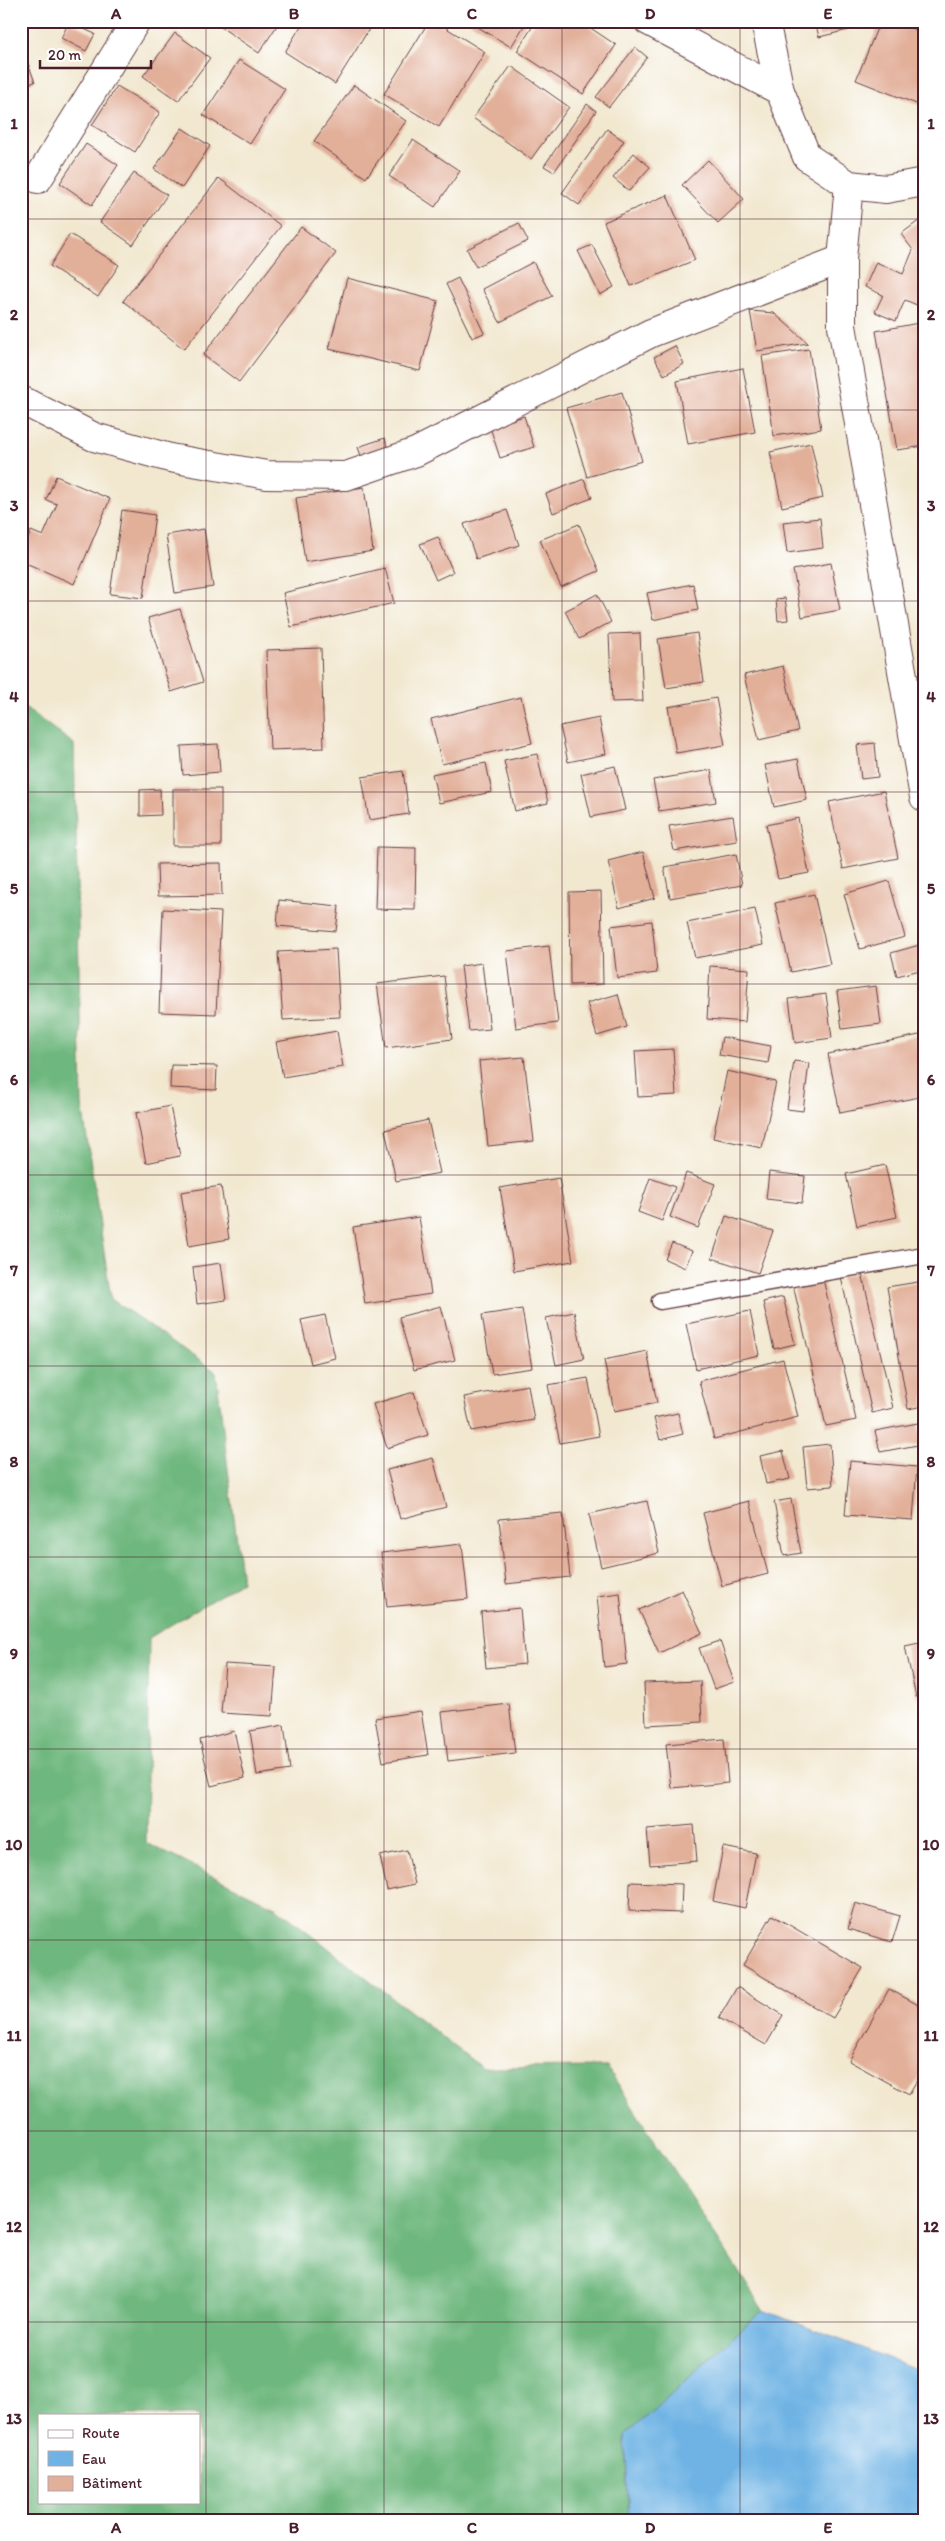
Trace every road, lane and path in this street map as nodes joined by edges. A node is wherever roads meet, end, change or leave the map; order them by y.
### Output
1 (136, 21) edge
2 (648, 21) edge
3 (765, 21) edge
4 (780, 91) junction
5 (38, 179) dead end
6 (924, 182) edge
7 (849, 185) junction
8 (842, 259) junction
9 (21, 400) edge
10 (924, 797) edge
11 (924, 1255) edge
12 (660, 1301) dead end

1 - 5 street
2 - 4 street
3 - 4 street
4 - 7 street
6 - 7 street
7 - 8 street
8 - 9 street
8 - 10 street
11 - 12 lane

